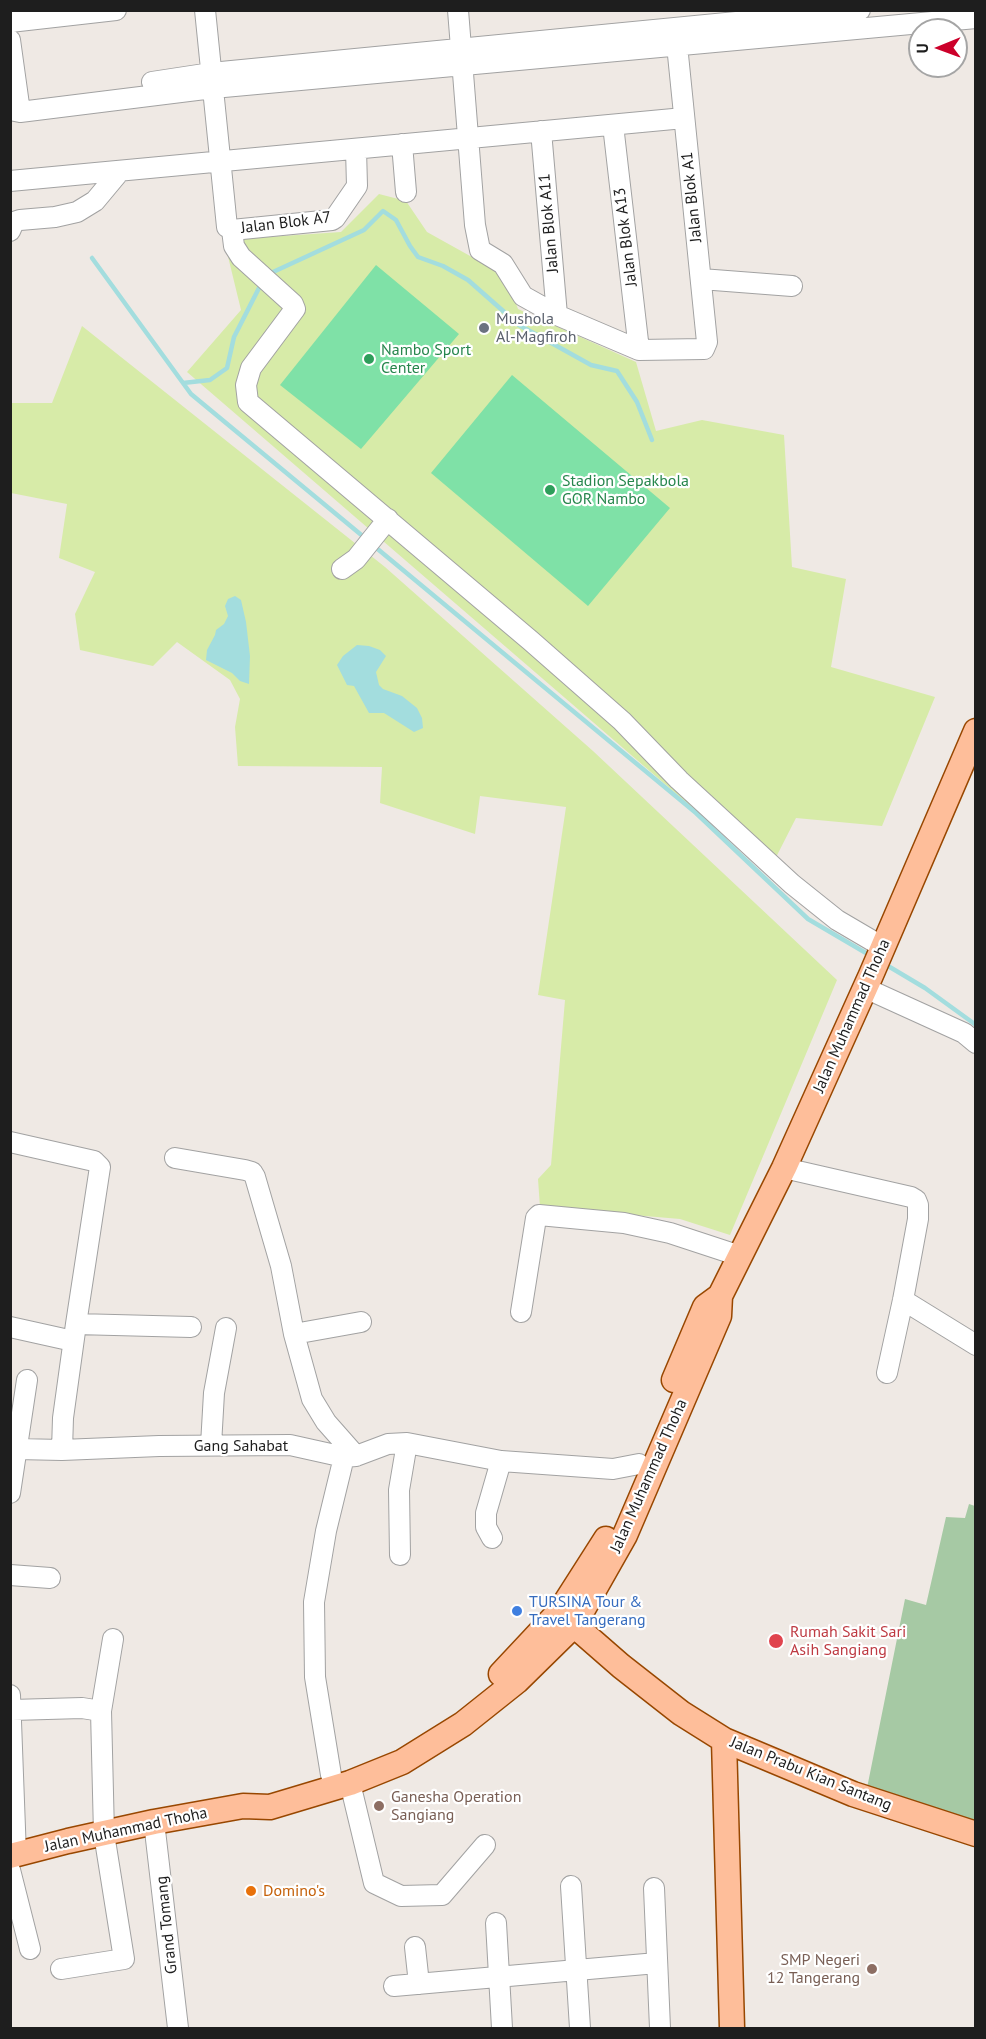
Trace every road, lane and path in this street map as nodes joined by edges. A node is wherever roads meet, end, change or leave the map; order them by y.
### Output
1 (116, 10) edge
2 (205, 10) edge
3 (458, 10) edge
4 (860, 10) edge
5 (82, 12) edge
6 (975, 18) edge
7 (10, 22) edge
8 (705, 26) edge
9 (677, 45) junction
10 (11, 52) edge
11 (463, 58) junction
12 (212, 81) junction
13 (15, 107) edge
14 (684, 118) junction
15 (613, 125) junction
16 (541, 131) junction
17 (470, 138) junction
18 (402, 144) junction
19 (356, 149) junction
20 (220, 162) junction
21 (120, 171) junction
22 (10, 181) edge
23 (406, 192) dead end
24 (12, 227) edge
25 (232, 230) junction
26 (701, 279) junction
27 (792, 286) dead end
28 (557, 315) junction
29 (639, 350) junction
30 (382, 527) junction
31 (342, 569) dead end
32 (975, 731) edge
33 (882, 951) junction
34 (866, 987) junction
35 (975, 1043) edge
36 (10, 1142) edge
37 (175, 1158) dead end
38 (784, 1168) junction
39 (740, 1256) junction
40 (720, 1296) junction
41 (903, 1300) junction
42 (521, 1312) dead end
43 (361, 1322) dead end
44 (10, 1327) edge
45 (191, 1327) dead end
46 (226, 1328) dead end
47 (75, 1333) junction
48 (294, 1334) junction
49 (975, 1345) edge
50 (886, 1373) dead end
51 (27, 1380) dead end
52 (407, 1443) junction
53 (212, 1445) junction
54 (17, 1449) junction
55 (62, 1450) junction
56 (350, 1456) junction
57 (501, 1461) junction
58 (639, 1464) junction
59 (10, 1493) edge
60 (619, 1532) junction
61 (492, 1538) dead end
62 (400, 1555) dead end
63 (10, 1575) edge
64 (50, 1578) dead end
65 (574, 1624) junction
66 (113, 1640) dead end
67 (512, 1675) junction
68 (11, 1702) edge
69 (101, 1711) junction
70 (724, 1740) junction
71 (341, 1779) junction
72 (154, 1822) junction
73 (104, 1834) junction
74 (975, 1834) edge
75 (485, 1845) dead end
76 (12, 1860) edge
77 (571, 1886) dead end
78 (654, 1888) dead end
79 (496, 1923) dead end
80 (415, 1947) dead end
81 (30, 1949) dead end
82 (657, 1963) junction
83 (61, 1969) dead end
84 (577, 1970) junction
85 (499, 1977) junction
86 (419, 1984) junction
87 (394, 1986) dead end
88 (178, 2028) edge
89 (502, 2028) edge
90 (580, 2028) edge
91 (660, 2028) edge
92 (732, 2028) edge

1 - 5 street
2 - 12 street, Jalan Blok A7
3 - 11 street
4 - 8 street
5 - 7 street
6 - 8 street
8 - 9 street
8 - 11 street
9 - 11 street
9 - 14 street, Jalan Blok A1
10 - 13 street
11 - 12 street
11 - 17 street
12 - 13 street
12 - 20 street, Jalan Blok A7
14 - 15 street
14 - 26 street, Jalan Blok A1
15 - 16 street
15 - 29 street, Jalan Blok A13
16 - 17 street
16 - 28 street, Jalan Blok A11
17 - 18 street
17 - 28 street
18 - 19 street
18 - 23 street
19 - 20 street
19 - 25 street, Jalan Blok A7
20 - 21 street
20 - 25 street, Jalan Blok A7
21 - 22 street
21 - 24 street
25 - 30 street
26 - 27 street
26 - 29 street, Jalan Blok A1
28 - 29 street
30 - 31 street
30 - 33 street
32 - 33 main road, Jalan Muhammad Thoha
33 - 34 main road, Jalan Muhammad Thoha
34 - 35 street
34 - 38 main road, Jalan Muhammad Thoha
36 - 47 street
37 - 48 street
38 - 39 main road, Jalan Muhammad Thoha
38 - 41 street
39 - 40 main road, Jalan Muhammad Thoha
39 - 42 street
40 - 58 main road, Jalan Muhammad Thoha
40 - 60 main road, Jalan Muhammad Thoha
41 - 49 street
41 - 50 street
43 - 48 street
44 - 47 street
45 - 47 street
46 - 53 street
47 - 55 street
48 - 56 street
51 - 54 street
52 - 56 street
52 - 57 street
52 - 62 street
53 - 55 street, Gang Sahabat
53 - 56 street, Gang Sahabat
54 - 55 street, Gang Sahabat
54 - 59 street
56 - 71 street
57 - 58 street
57 - 61 street
58 - 60 main road, Jalan Muhammad Thoha
60 - 65 main road, Jalan Muhammad Thoha
60 - 67 main road, Jalan Muhammad Thoha
63 - 64 street
65 - 67 main road, Jalan Muhammad Thoha
65 - 70 main road, Jalan Prabu Kian Santang
66 - 69 street
67 - 71 main road, Jalan Muhammad Thoha
68 - 69 street
68 - 76 street
69 - 73 street
70 - 74 main road, Jalan Prabu Kian Santang
70 - 92 main road
71 - 72 main road, Jalan Muhammad Thoha
71 - 75 street
72 - 73 main road, Jalan Muhammad Thoha
72 - 88 street, Grand Tomang
73 - 76 main road, Jalan Muhammad Thoha
73 - 83 street
76 - 81 street
77 - 84 street
78 - 82 street
79 - 85 street
80 - 86 street
82 - 84 street
82 - 91 street
84 - 85 street
84 - 90 street
85 - 86 street
85 - 89 street
86 - 87 street

